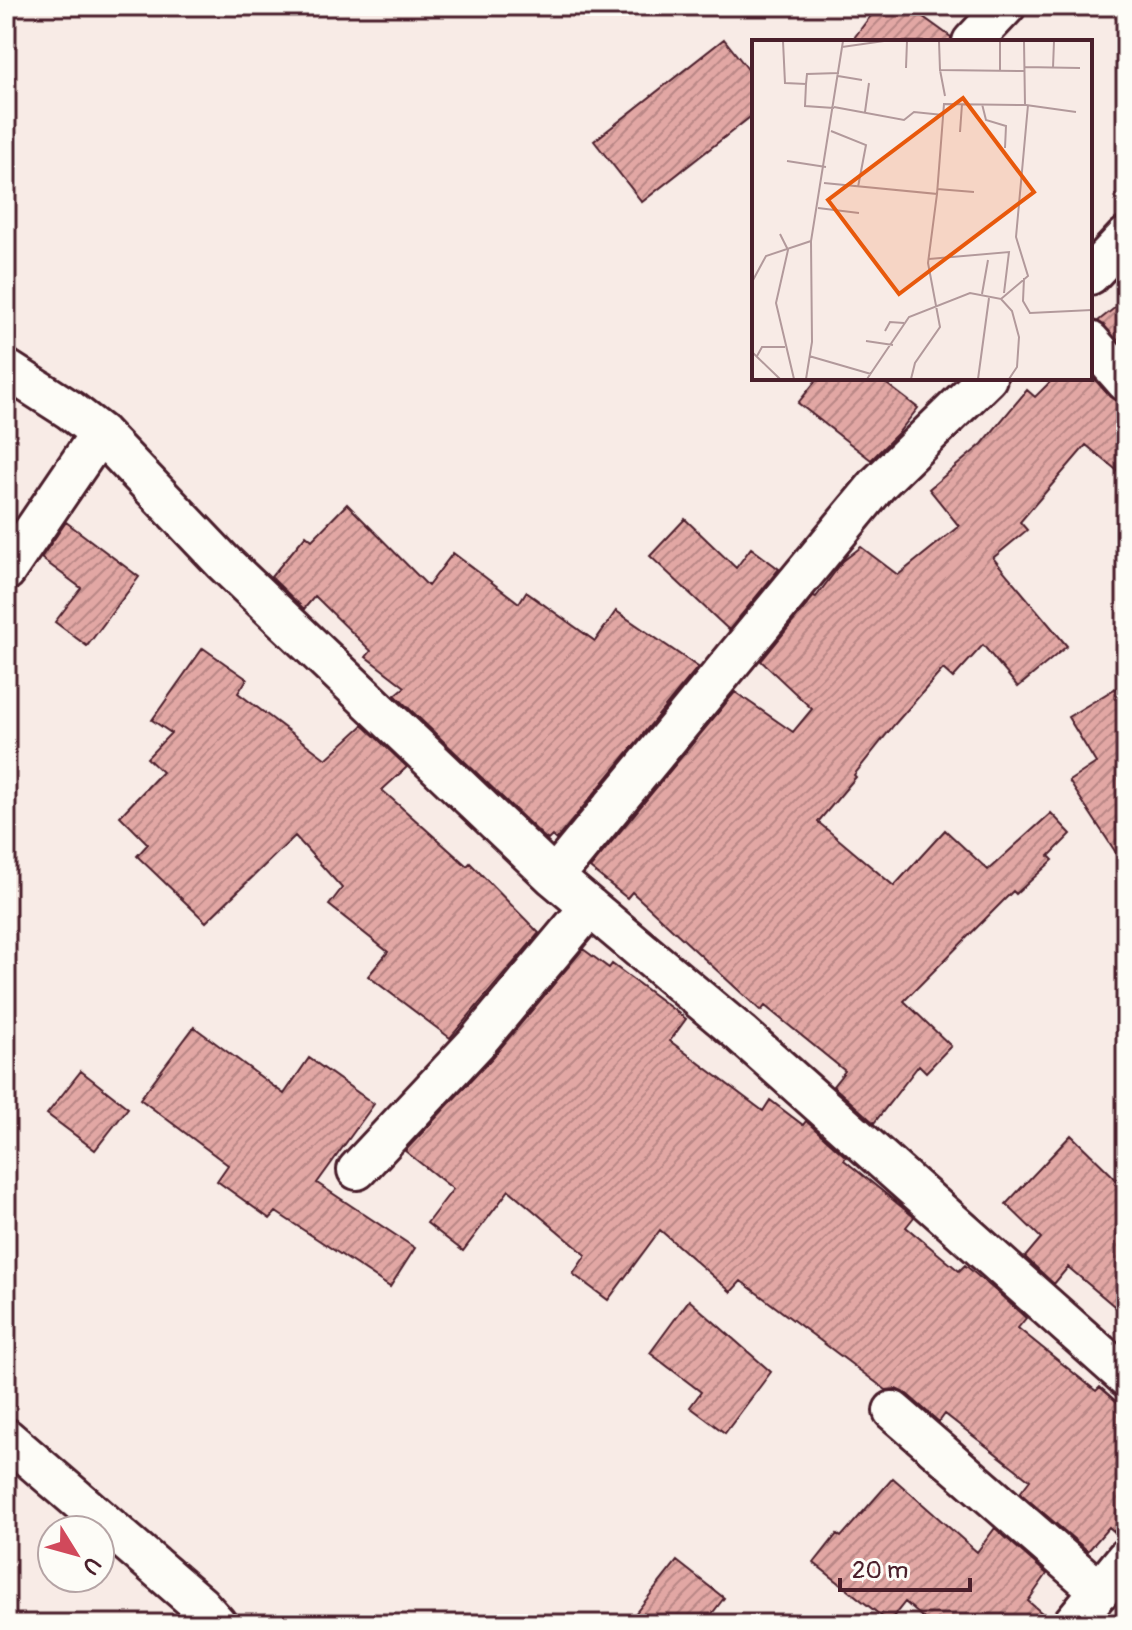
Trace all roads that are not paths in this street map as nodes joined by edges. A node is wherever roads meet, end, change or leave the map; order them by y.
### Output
1 (1006, 6) edge
2 (974, 40) edge
3 (1126, 237) edge
4 (1092, 273) edge
5 (1092, 343) edge
6 (6, 369) edge
7 (985, 380) edge
8 (1126, 382) edge
9 (100, 433) junction
10 (6, 571) edge
11 (554, 877) junction
12 (590, 907) junction
13 (357, 1170) dead end
14 (1125, 1375) edge
15 (893, 1411) dead end
16 (6, 1438) edge
17 (1126, 1558) edge
18 (1100, 1591) junction
19 (217, 1624) edge
20 (1072, 1624) edge

1 - 2 street
3 - 4 street
5 - 8 street
6 - 9 street
7 - 11 street
9 - 10 street
9 - 11 street
11 - 12 street
12 - 13 street
12 - 14 street
15 - 18 street
16 - 19 street
17 - 18 street
18 - 20 street

